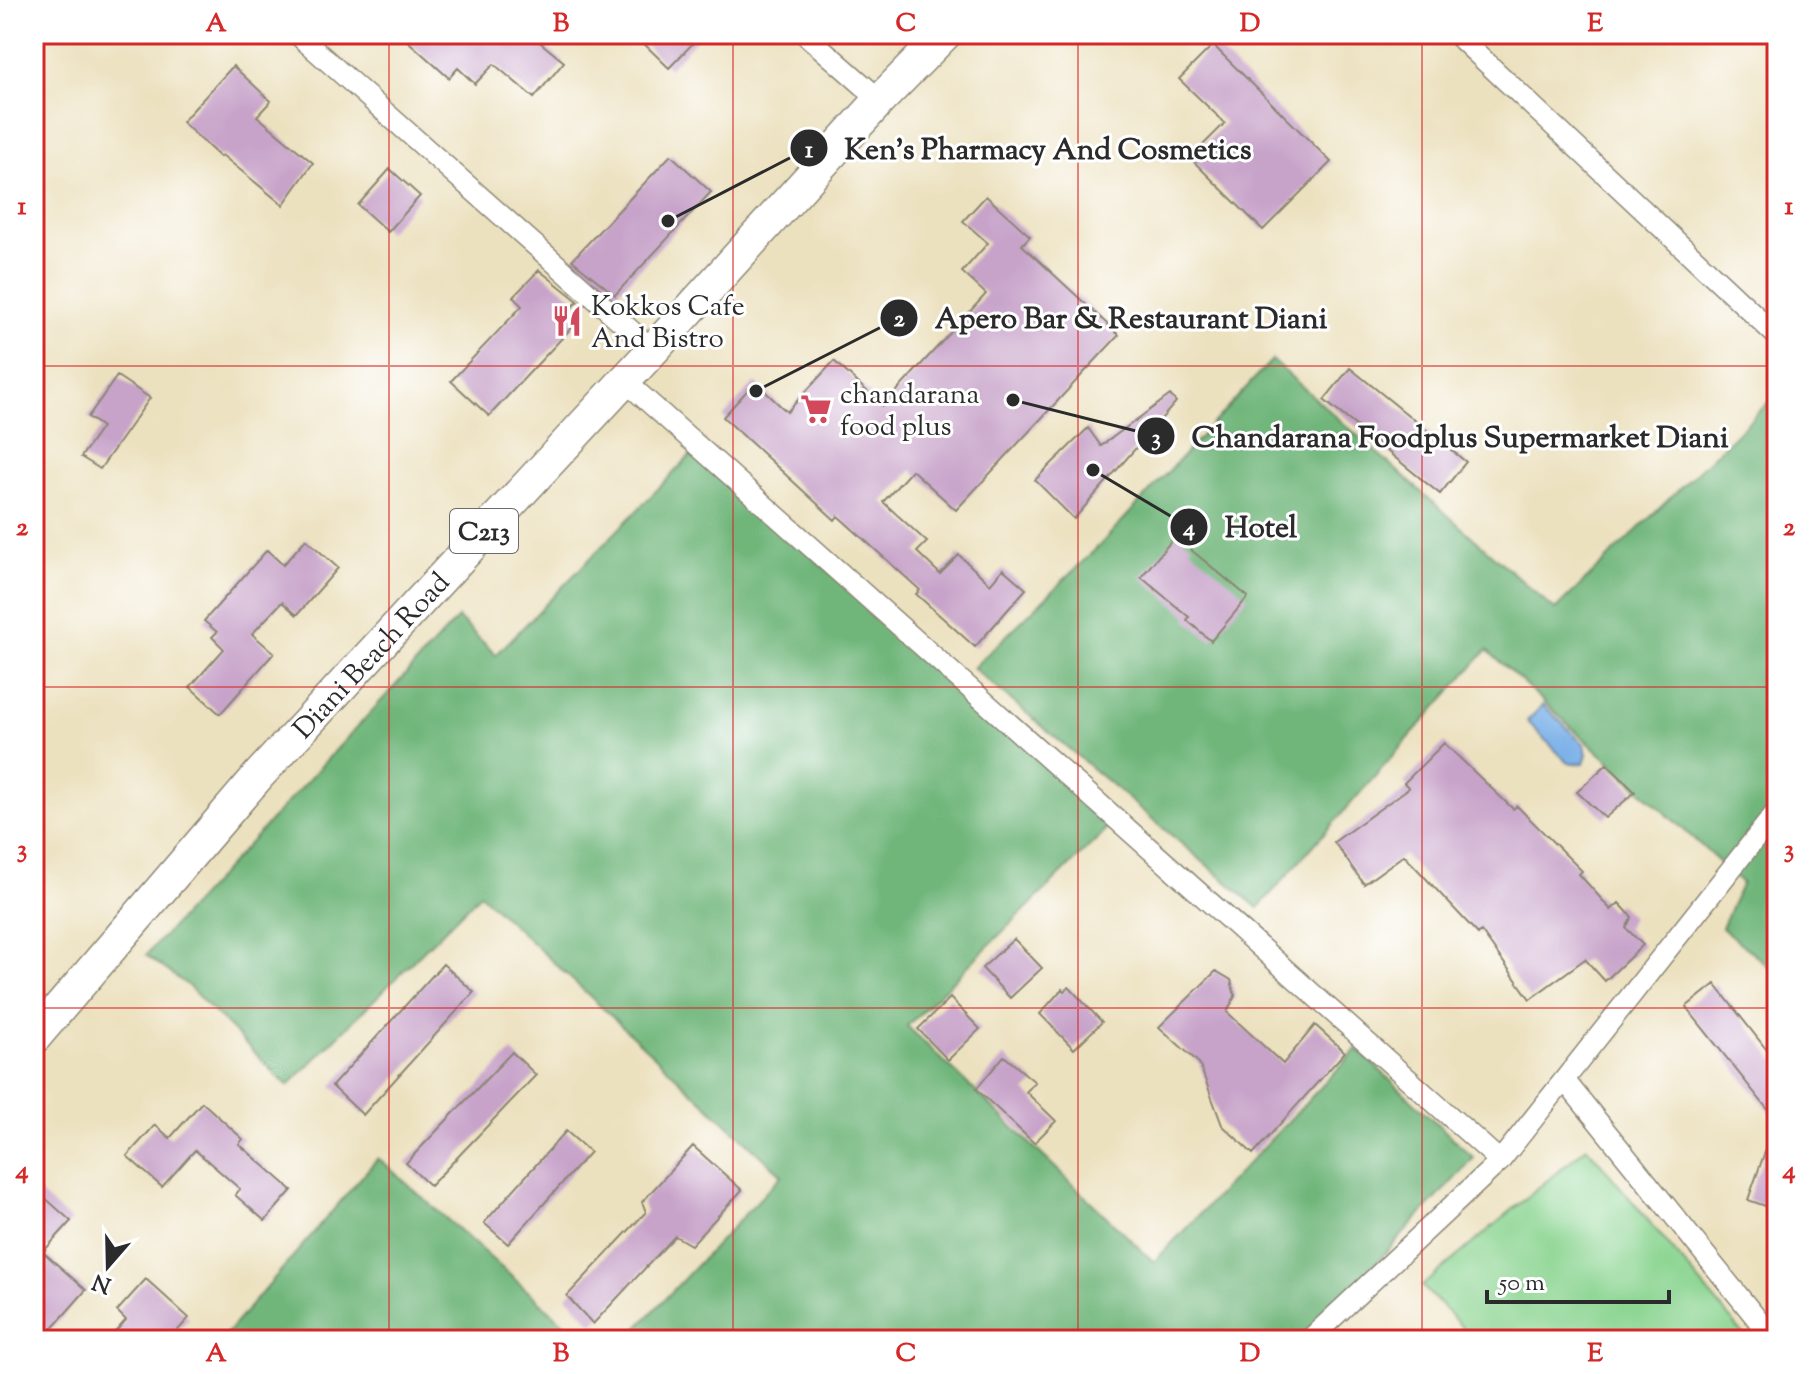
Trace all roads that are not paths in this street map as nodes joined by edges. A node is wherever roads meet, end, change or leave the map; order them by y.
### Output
1 (297, 34) edge
2 (805, 34) edge
3 (945, 34) edge
4 (1456, 34) edge
5 (880, 100) junction
6 (1777, 336) edge
7 (653, 350) junction
8 (625, 381) junction
9 (1777, 811) edge
10 (34, 1038) edge
11 (1566, 1082) junction
12 (1500, 1161) junction
13 (1309, 1340) edge
14 (1774, 1340) edge

1 - 7 street
2 - 5 street
3 - 5 main road, Diani Beach Road / C213
4 - 6 street
5 - 7 main road, Diani Beach Road / C213
7 - 8 main road, Diani Beach Road / C213
8 - 10 main road, Diani Beach Road / C213
8 - 12 street
9 - 11 street
11 - 12 street
11 - 14 street
12 - 13 street

